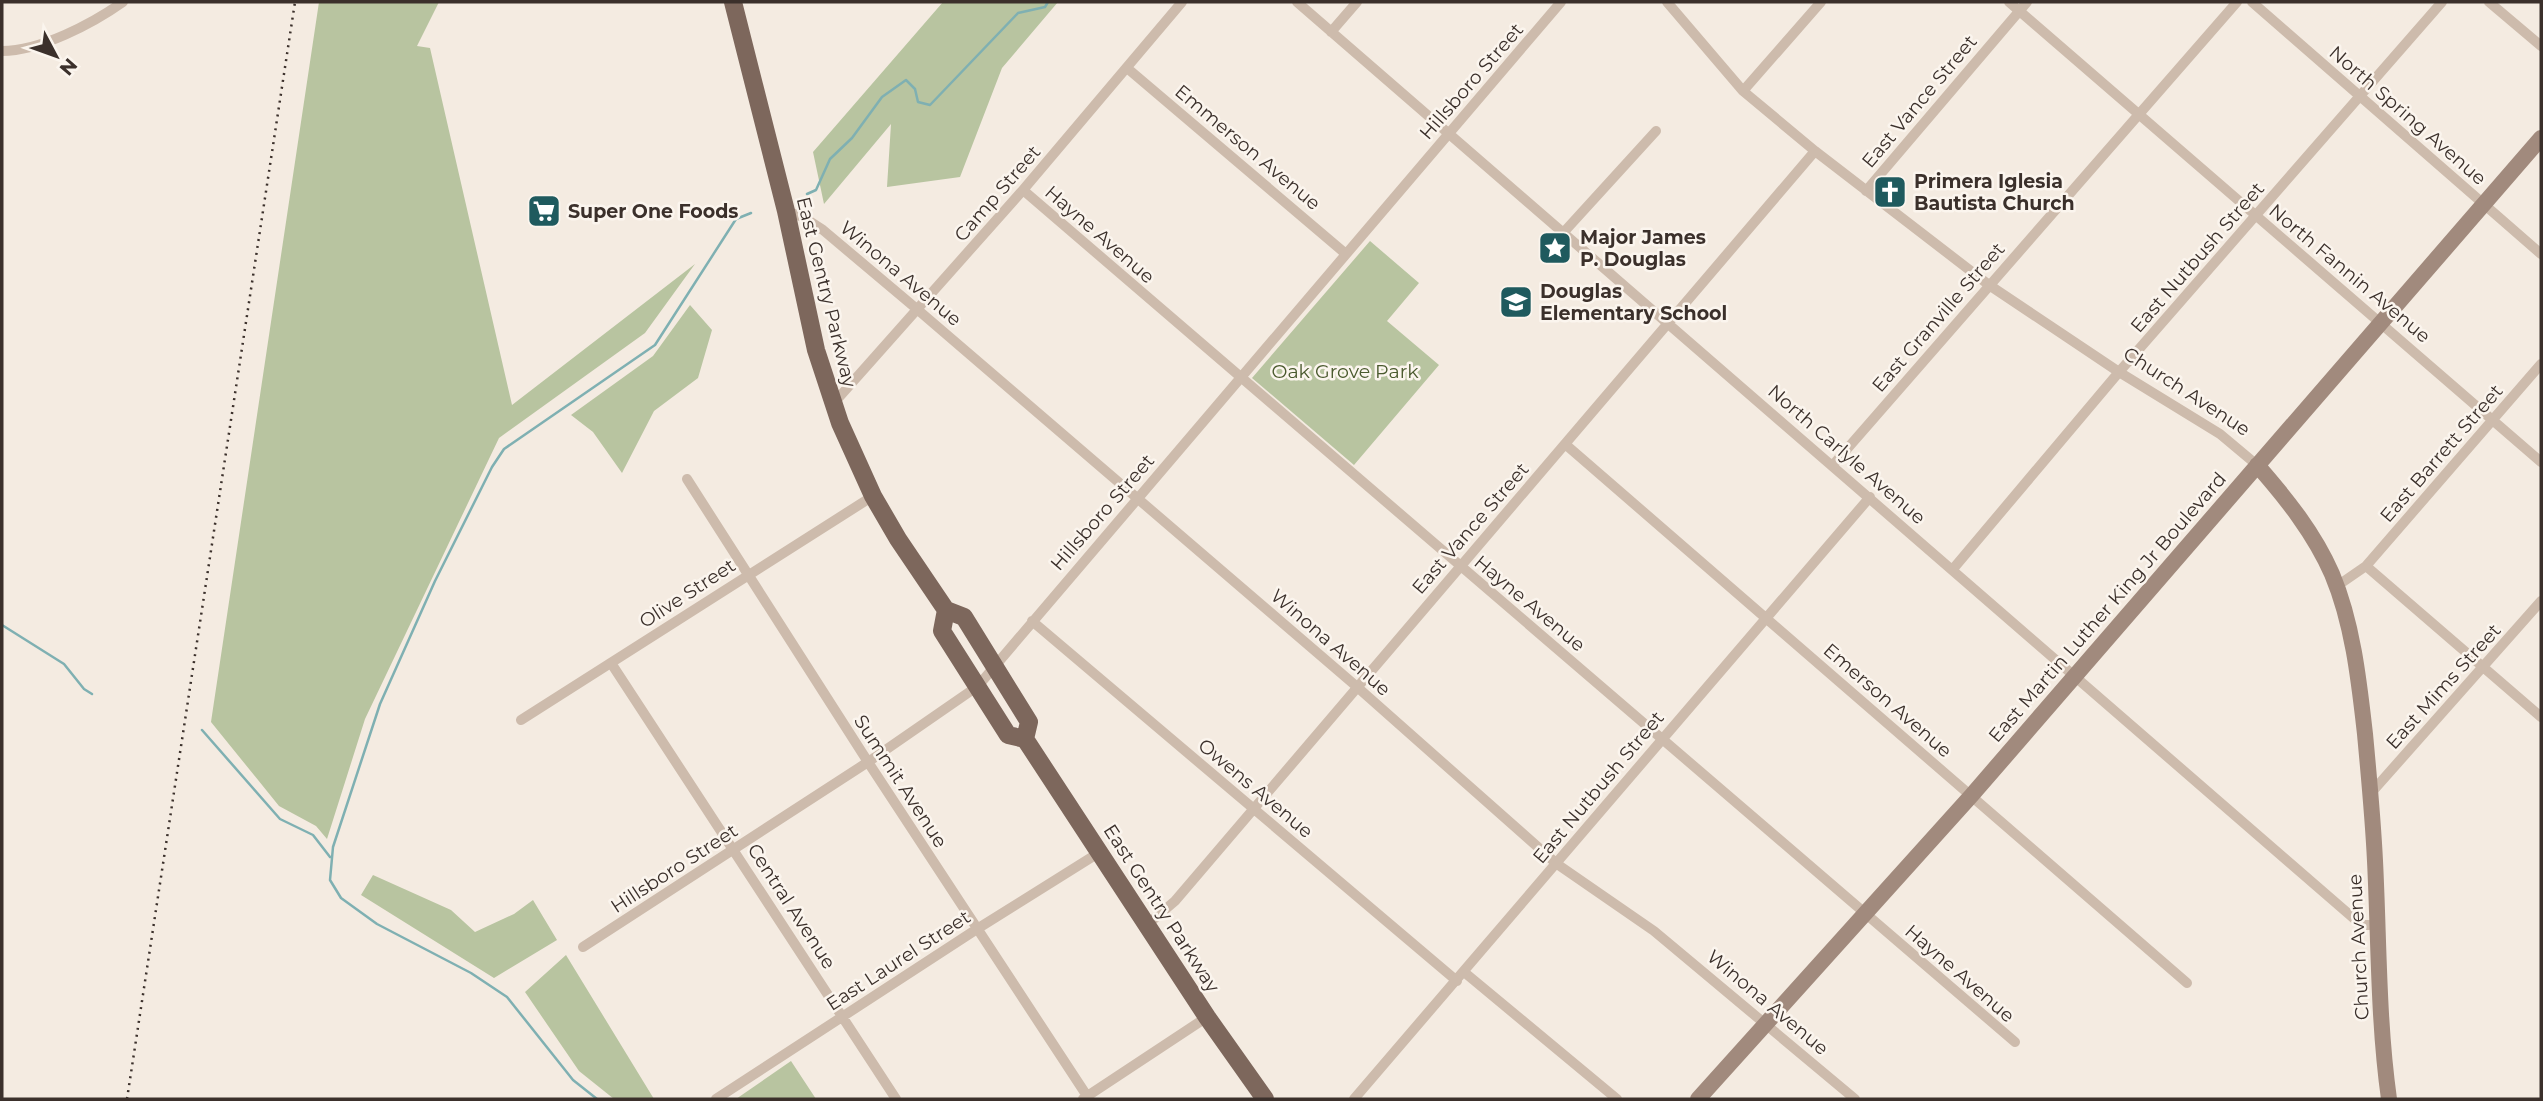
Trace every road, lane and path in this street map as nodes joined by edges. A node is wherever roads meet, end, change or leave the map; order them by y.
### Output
1 (123, 2) edge
2 (733, 2) edge
3 (1182, 2) edge
4 (1297, 2) edge
5 (1357, 2) edge
6 (1562, 2) edge
7 (1667, 2) edge
8 (1822, 2) edge
9 (2009, 2) edge
10 (2236, 2) edge
11 (2252, 2) edge
12 (2442, 2) edge
13 (2489, 2) edge
14 (2023, 6) edge
15 (1331, 32) junction
16 (2541, 46) edge
17 (2, 51) edge
18 (1128, 68) junction
19 (1743, 91) junction
20 (2360, 98) junction
21 (2138, 113) junction
22 (1656, 131) dead end
23 (1449, 133) junction
24 (2541, 138) edge
25 (1815, 151) junction
26 (1023, 190) junction
27 (1866, 191) junction
28 (2484, 204) junction
29 (786, 211) junction
30 (2256, 216) junction
31 (1563, 233) junction
32 (1346, 254) junction
33 (2541, 254) edge
34 (1989, 285) junction
35 (918, 310) junction
36 (1667, 322) junction
37 (2381, 322) junction
38 (2541, 363) edge
39 (2119, 372) junction
40 (1240, 377) junction
41 (834, 404) junction
42 (2493, 420) junction
43 (1565, 444) junction
44 (2541, 461) edge
45 (1833, 465) junction
46 (2258, 465) junction
47 (687, 479) dead end
48 (873, 496) junction
49 (1870, 497) junction
50 (1138, 498) junction
51 (2367, 566) junction
52 (1460, 567) junction
53 (1953, 569) junction
54 (747, 575) junction
55 (2337, 586) junction
56 (2541, 601) edge
57 (946, 610) junction
58 (1766, 617) junction
59 (1032, 621) junction
60 (611, 663) junction
61 (994, 665) junction
62 (2484, 667) junction
63 (2076, 675) junction
64 (978, 686) junction
65 (1356, 686) junction
66 (2541, 717) edge
67 (522, 720) dead end
68 (1662, 738) junction
69 (1025, 739) junction
70 (868, 762) junction
71 (2371, 793) junction
72 (1971, 796) junction
73 (1253, 809) junction
74 (735, 849) junction
75 (1100, 852) junction
76 (1556, 864) junction
77 (1865, 914) junction
78 (1148, 924) junction
79 (2377, 925) junction
80 (977, 929) junction
81 (583, 947) dead end
82 (1460, 977) junction
83 (2187, 983) dead end
84 (842, 1017) junction
85 (1208, 1017) junction
86 (1765, 1024) junction
87 (2015, 1042) dead end
88 (1086, 1098) edge
89 (716, 1099) edge
90 (896, 1099) edge
91 (1265, 1099) edge
92 (1354, 1099) edge
93 (1617, 1099) edge
94 (1698, 1099) edge
95 (1855, 1099) edge
96 (2389, 1099) edge

1 - 17 street
2 - 29 main road, East Gentry Parkway
3 - 18 street, Camp Street
4 - 15 street, North Carlyle Avenue
5 - 15 street
6 - 23 street, Hillsboro Street
7 - 19 street, Church Avenue
8 - 19 street
9 - 14 street, North Fannin Avenue
10 - 21 street, East Granville Street
11 - 20 street, North Spring Avenue
12 - 20 street, East Nutbush Street
13 - 16 street
14 - 21 street, North Fannin Avenue
14 - 27 street, East Vance Street
15 - 23 street, North Carlyle Avenue
18 - 26 street, Camp Street
18 - 32 street, Emmerson Avenue
19 - 25 street, Church Avenue
20 - 28 street, North Spring Avenue
20 - 30 street, East Nutbush Street
21 - 30 street, North Fannin Avenue
21 - 34 street, East Granville Street
22 - 31 street
23 - 31 street, North Carlyle Avenue
23 - 32 street, Hillsboro Street
24 - 28 main road, East Martin Luther King Jr Boulevard
25 - 27 street, Church Avenue
25 - 36 street, East Vance Street
26 - 35 street, Camp Street
26 - 40 street, Hayne Avenue
27 - 34 street, Church Avenue
28 - 33 street, North Spring Avenue
28 - 37 main road, East Martin Luther King Jr Boulevard
29 - 35 street, Winona Avenue
29 - 41 main road, East Gentry Parkway
30 - 37 street, North Fannin Avenue
30 - 39 street, East Nutbush Street
31 - 36 street, North Carlyle Avenue
32 - 40 street, Hillsboro Street
34 - 39 street, Church Avenue
34 - 45 street, East Granville Street
35 - 41 street, Camp Street
35 - 50 street, Winona Avenue
36 - 43 street, East Vance Street
36 - 45 street, North Carlyle Avenue
37 - 42 street, North Fannin Avenue
37 - 46 main road, East Martin Luther King Jr Boulevard
38 - 42 street, East Barrett Street
39 - 46 street, Church Avenue
39 - 53 street, East Nutbush Street
40 - 50 street, Hillsboro Street
40 - 52 street, Hayne Avenue
41 - 48 main road, East Gentry Parkway
42 - 44 street, North Fannin Avenue
42 - 51 street, East Barrett Street
43 - 52 street, East Vance Street
43 - 58 street, Emerson Avenue
45 - 49 street, North Carlyle Avenue
46 - 55 main road, Church Avenue
46 - 63 main road, East Martin Luther King Jr Boulevard
47 - 54 street, Summit Avenue
48 - 54 street, Olive Street
48 - 57 main road, East Gentry Parkway
49 - 53 street, North Carlyle Avenue
49 - 58 street, East Nutbush Street
50 - 59 street, Hillsboro Street
50 - 65 street, Winona Avenue
51 - 55 street, East Barrett Street
51 - 62 street
52 - 65 street, East Vance Street
52 - 68 street, Hayne Avenue
53 - 63 street, North Carlyle Avenue
54 - 60 street, Olive Street
54 - 70 street, Summit Avenue
55 - 71 main road, Church Avenue
56 - 62 street, East Mims Street
57 - 61 main road, East Gentry Parkway
57 - 64 main road, East Gentry Parkway
58 - 68 street, East Nutbush Street
58 - 72 street, Emerson Avenue
59 - 61 street, Hillsboro Street
59 - 73 street, Owens Avenue
60 - 67 street, Olive Street
60 - 74 street, Central Avenue
61 - 64 street, Hillsboro Street
61 - 69 main road, East Gentry Parkway
62 - 66 street
62 - 71 street, East Mims Street
63 - 72 main road, East Martin Luther King Jr Boulevard
63 - 79 street, North Carlyle Avenue
64 - 69 main road, East Gentry Parkway
64 - 70 street, Hillsboro Street
65 - 73 street, East Vance Street
65 - 76 street, Winona Avenue
68 - 76 street, East Nutbush Street
68 - 77 street, Hayne Avenue
69 - 75 main road, East Gentry Parkway
70 - 74 street, Hillsboro Street
70 - 80 street, Summit Avenue
71 - 79 main road, Church Avenue
72 - 77 main road, East Martin Luther King Jr Boulevard
72 - 83 street, Emerson Avenue
73 - 78 street, East Vance Street
73 - 82 street, Owens Avenue
74 - 81 street, Hillsboro Street
74 - 84 street, Central Avenue
75 - 78 main road, East Gentry Parkway
75 - 80 street, East Laurel Street
76 - 82 street, East Nutbush Street
76 - 86 street, Winona Avenue
77 - 86 main road, East Martin Luther King Jr Boulevard
77 - 87 street, Hayne Avenue
78 - 85 main road, East Gentry Parkway
79 - 96 main road, Church Avenue
80 - 84 street, East Laurel Street
80 - 88 street, Summit Avenue
82 - 92 street, East Nutbush Street
82 - 93 street, Owens Avenue
84 - 89 street, East Laurel Street
84 - 90 street, Central Avenue
85 - 88 street
85 - 91 main road, East Gentry Parkway
86 - 94 main road, East Martin Luther King Jr Boulevard
86 - 95 street, Winona Avenue

